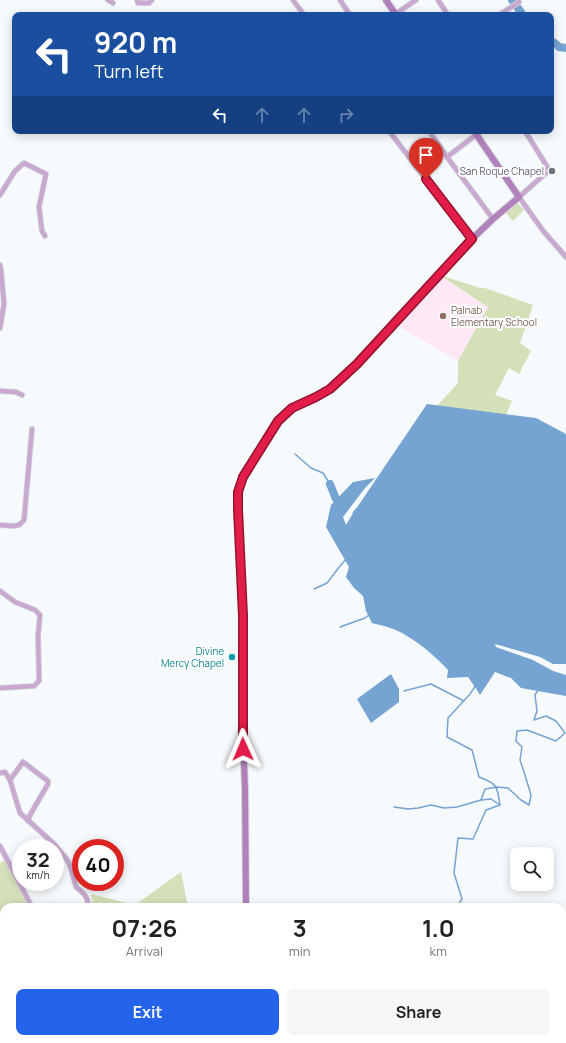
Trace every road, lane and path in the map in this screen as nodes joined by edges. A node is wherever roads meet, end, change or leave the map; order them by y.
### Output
1 (137, 0) edge
2 (152, 0) edge
3 (293, 0) edge
4 (340, 0) edge
5 (386, 0) edge
6 (416, 0) edge
7 (438, 0) edge
8 (520, 2) dead end
9 (302, 12) edge
10 (348, 12) edge
11 (393, 12) edge
12 (399, 12) edge
13 (446, 12) edge
14 (504, 12) edge
15 (391, 134) edge
16 (431, 134) edge
17 (475, 134) edge
18 (478, 134) edge
19 (527, 134) edge
20 (447, 157) junction
21 (0, 195) edge
22 (519, 197) junction
23 (493, 219) junction
24 (45, 236) dead end
25 (472, 239) junction
26 (566, 256) edge
27 (0, 264) edge
28 (0, 328) edge
29 (0, 390) edge
30 (22, 395) dead end
31 (32, 429) dead end
32 (0, 525) edge
33 (0, 592) edge
34 (0, 688) edge
35 (0, 773) edge
36 (10, 780) junction
37 (28, 821) junction
38 (0, 846) edge
39 (30, 903) edge
40 (88, 903) edge
41 (246, 903) edge

1 - 2 street
3 - 9 street
4 - 10 street
5 - 11 street
6 - 12 street
7 - 13 street
8 - 14 street
15 - 25 street
16 - 20 street
17 - 20 street
18 - 22 street
19 - 22 street
20 - 23 street
21 - 24 street
22 - 23 street
22 - 26 street
23 - 25 street
25 - 41 street
27 - 28 street
29 - 30 street
31 - 32 street
33 - 34 street
35 - 36 street
36 - 37 street
36 - 37 street
37 - 40 street
38 - 39 street

